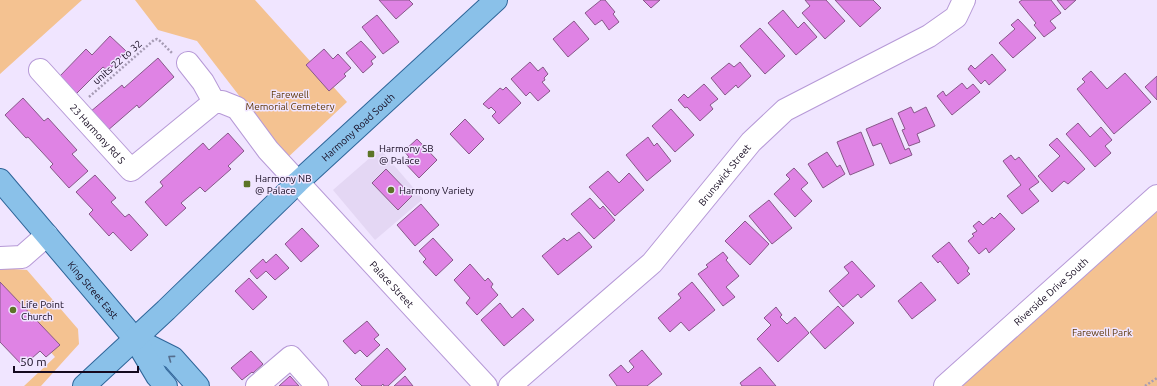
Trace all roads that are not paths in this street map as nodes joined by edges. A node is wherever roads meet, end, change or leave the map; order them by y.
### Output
1 (496, 0) edge
2 (964, 0) edge
3 (188, 63) road end
4 (40, 70) dead end
5 (214, 102) junction
6 (0, 180) edge
7 (298, 182) junction
8 (1157, 196) edge
9 (47, 235) junction
10 (0, 258) edge
11 (135, 339) junction
12 (84, 386) edge
13 (166, 386) edge
14 (198, 386) edge
15 (257, 386) edge
16 (317, 386) edge
17 (486, 386) edge
18 (510, 386) edge
19 (945, 386) edge

1 - 7 main road, Harmony Road South
2 - 18 street, Brunswick Street
3 - 5 street
4 - 5 street, 23 Harmony Rd S
5 - 7 street
6 - 9 main road, King Street East
7 - 11 main road, Harmony Road South
7 - 17 street, Palace Street
8 - 19 street, Riverside Drive South
9 - 10 street
9 - 11 main road, King Street East
11 - 12 main road, Harmony Road South
11 - 13 main road
14 -> 11 main road, King Street East
15 - 16 street

